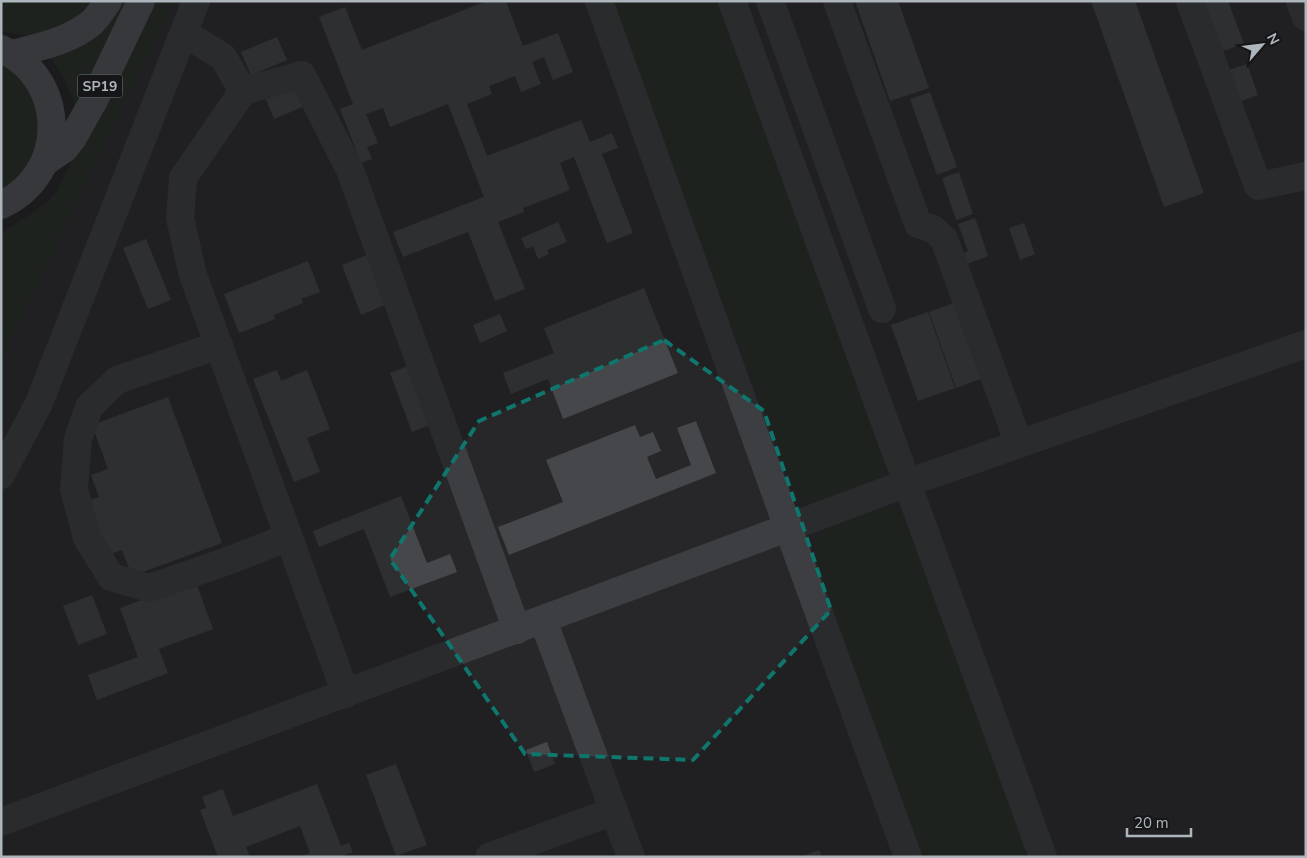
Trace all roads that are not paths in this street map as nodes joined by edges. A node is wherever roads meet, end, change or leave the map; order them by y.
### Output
1 (108, 1) edge
2 (141, 1) edge
3 (196, 1) edge
4 (599, 1) edge
5 (732, 1) edge
6 (770, 1) edge
7 (837, 1) edge
8 (1190, 1) edge
9 (1300, 1) edge
10 (1306, 17) edge
11 (184, 33) junction
12 (7, 51) edge
13 (243, 91) junction
14 (46, 161) junction
15 (1306, 176) edge
16 (1, 205) edge
17 (882, 309) dead end
18 (1306, 344) edge
19 (219, 345) junction
20 (1019, 444) junction
21 (1, 475) edge
22 (907, 483) junction
23 (788, 528) junction
24 (289, 537) junction
25 (543, 620) junction
26 (518, 630) junction
27 (346, 694) junction
28 (614, 811) junction
29 (1, 822) edge
30 (489, 857) edge
31 (631, 857) edge
32 (908, 857) edge
33 (1043, 857) edge

1 - 12 main road
2 - 14 main road, SP19
3 - 11 lane
4 - 23 lane
5 - 22 lane
6 - 17 lane
7 - 20 lane
8 - 15 lane
9 - 10 lane
11 - 13 lane
11 - 21 lane
12 - 14 main road
13 - 19 lane
13 - 26 lane
14 - 16 main road
18 - 20 lane
19 - 24 lane
19 - 24 lane
20 - 22 lane
22 - 23 lane
22 - 33 lane
23 - 25 lane
23 - 32 lane
24 - 27 lane
25 - 26 lane
25 - 28 lane
26 - 27 lane
27 - 29 lane
28 - 30 lane
28 - 31 lane

